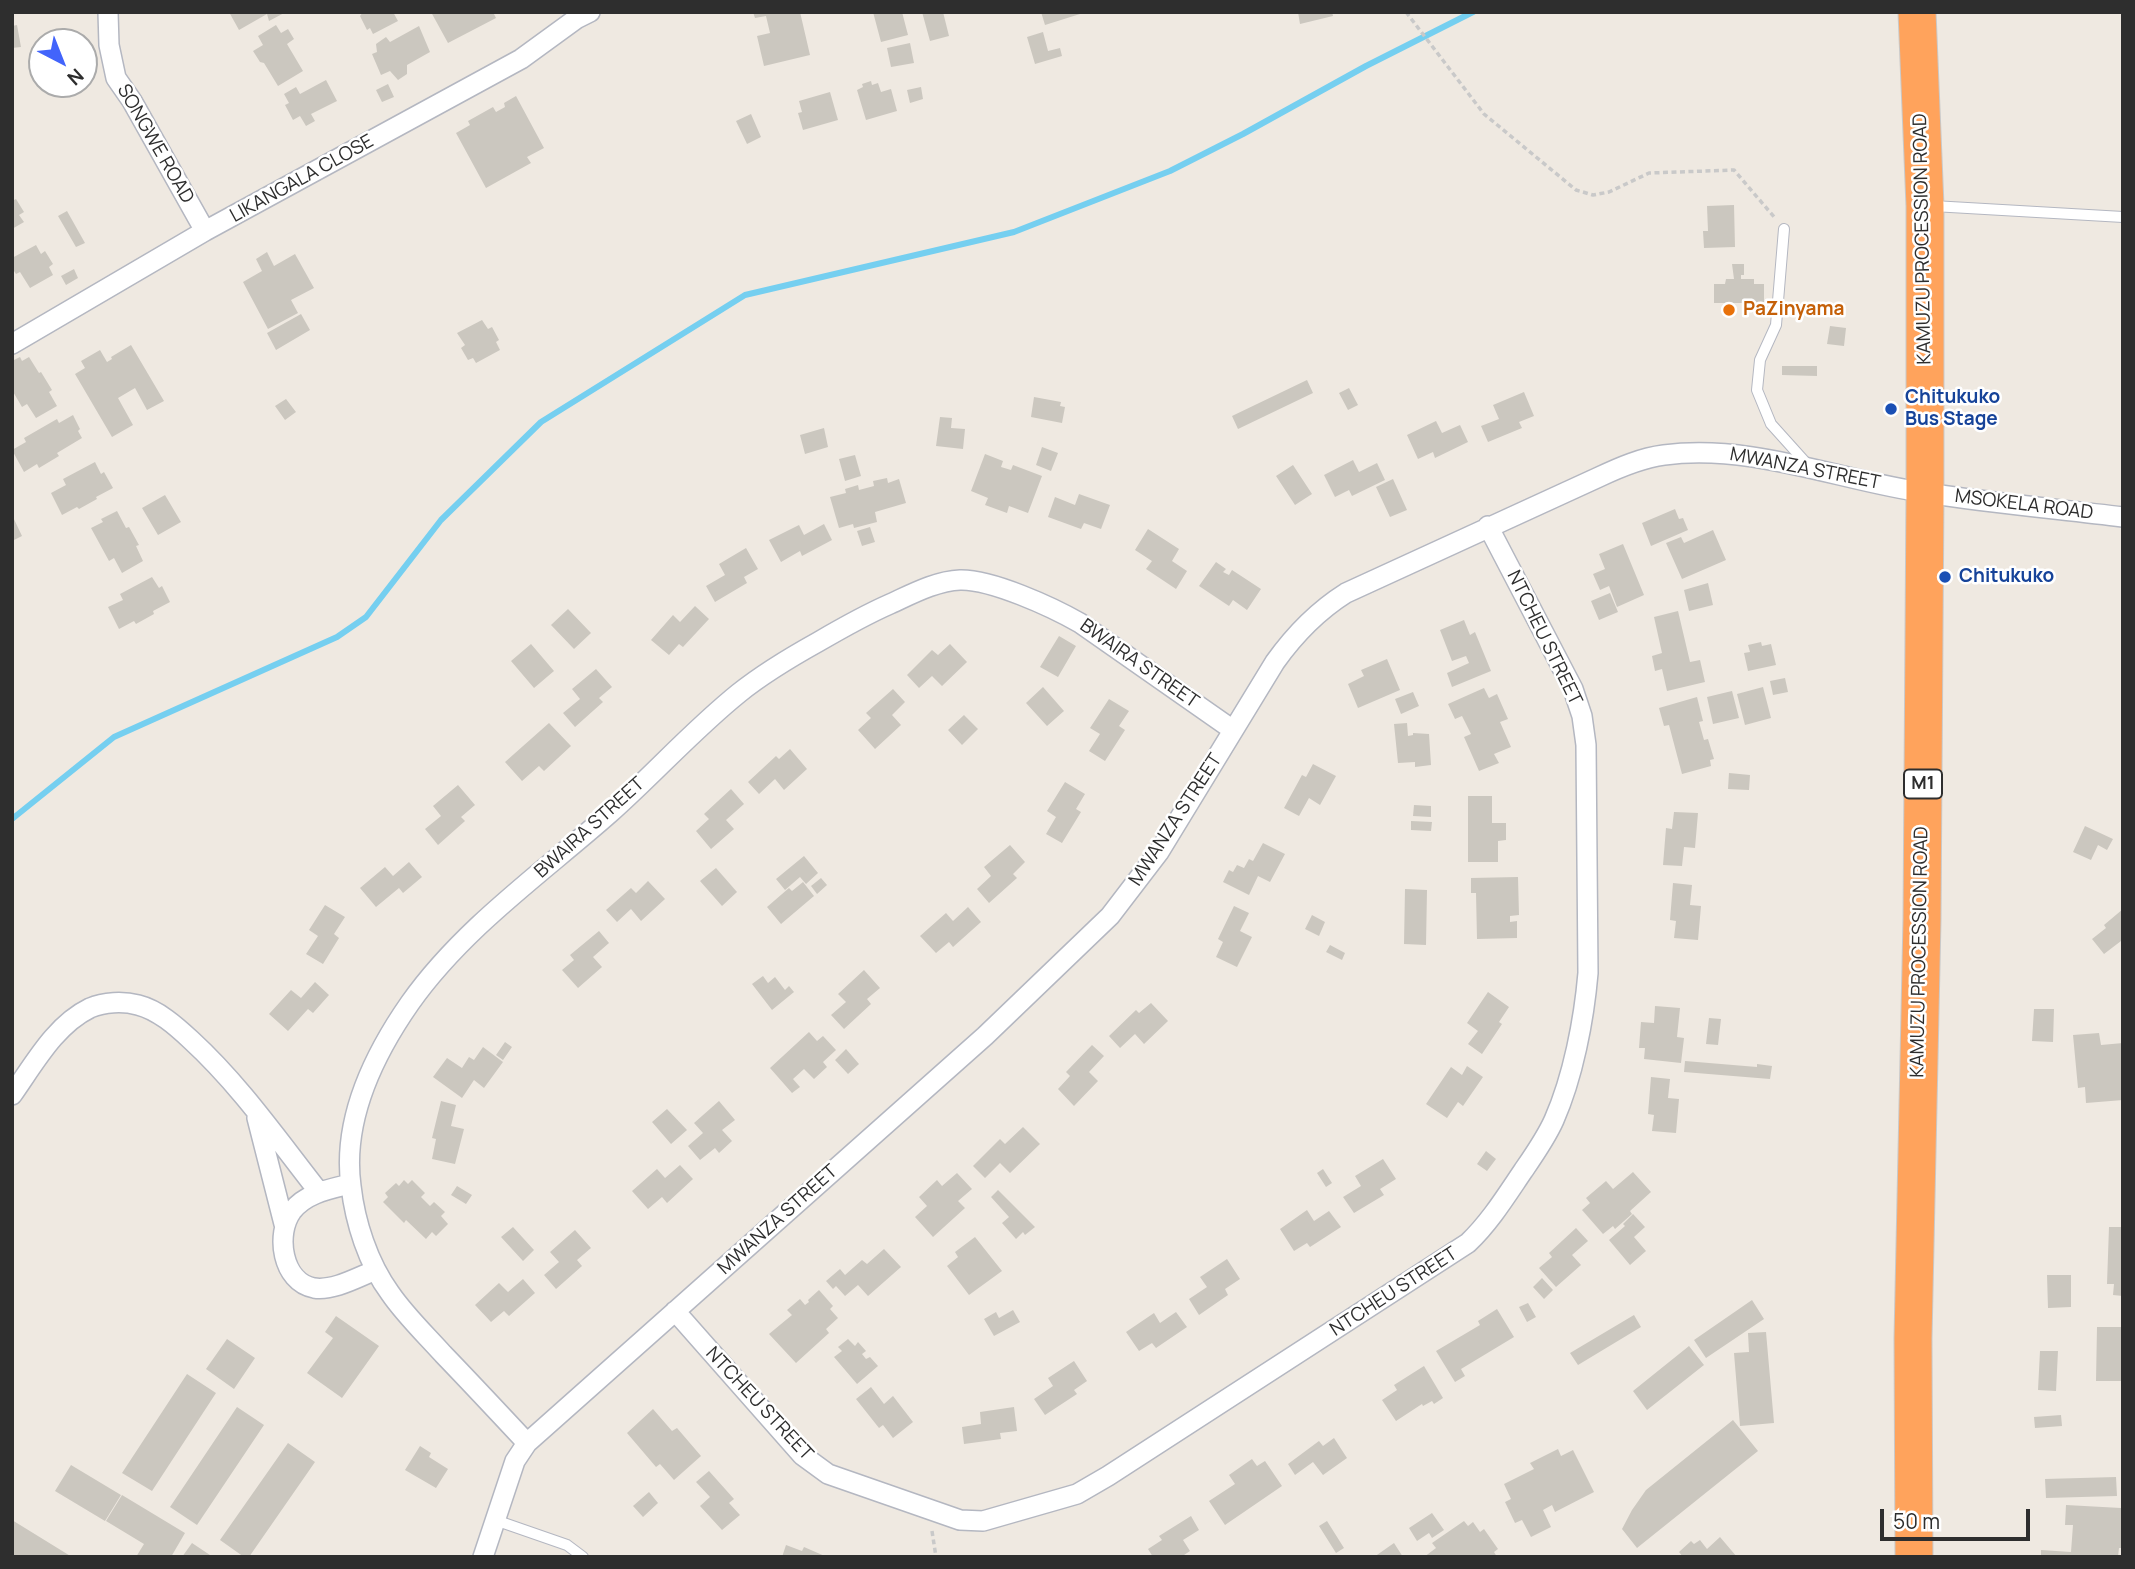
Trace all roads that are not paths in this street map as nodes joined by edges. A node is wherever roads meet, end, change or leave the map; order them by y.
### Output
1 (108, 12) edge
2 (590, 12) edge
3 (1917, 12) edge
4 (1925, 206) junction
5 (2123, 217) edge
6 (1784, 229) road end
7 (205, 231) junction
8 (12, 345) edge
9 (1812, 469) junction
10 (1925, 493) junction
11 (2123, 517) edge
12 (1488, 526) junction
13 (1233, 730) junction
14 (12, 1095) edge
15 (255, 1110) junction
16 (350, 1184) junction
17 (319, 1192) junction
18 (284, 1224) junction
19 (376, 1270) junction
20 (675, 1311) junction
21 (527, 1443) junction
22 (495, 1520) junction
23 (483, 1557) edge
24 (583, 1557) edge
25 (1914, 1557) edge

1 - 7 street, SONGWE ROAD
2 - 7 street, LIKANGALA CLOSE
3 - 4 highway, KAMUZU PROCESSION ROAD / M1
4 - 5 lane
4 - 10 highway, KAMUZU PROCESSION ROAD / M1
6 - 9 lane
7 - 8 street, LIKANGALA CLOSE
9 - 10 street, MWANZA STREET
9 - 12 street, MWANZA STREET
10 - 11 street, MSOKELA ROAD
10 - 25 highway, KAMUZU PROCESSION ROAD / M1
12 - 13 street, MWANZA STREET
12 - 20 street, NTCHEU STREET
13 - 16 street, BWAIRA STREET
13 - 20 street, MWANZA STREET
14 - 15 street
15 - 17 street
15 - 18 street
16 - 17 street
16 - 19 street, BWAIRA STREET
17 - 18 street
18 - 19 street
19 - 21 street, BWAIRA STREET
20 - 21 street, MWANZA STREET
21 - 22 street, MWANZA STREET
22 - 23 street, MWANZA STREET
22 - 24 lane

